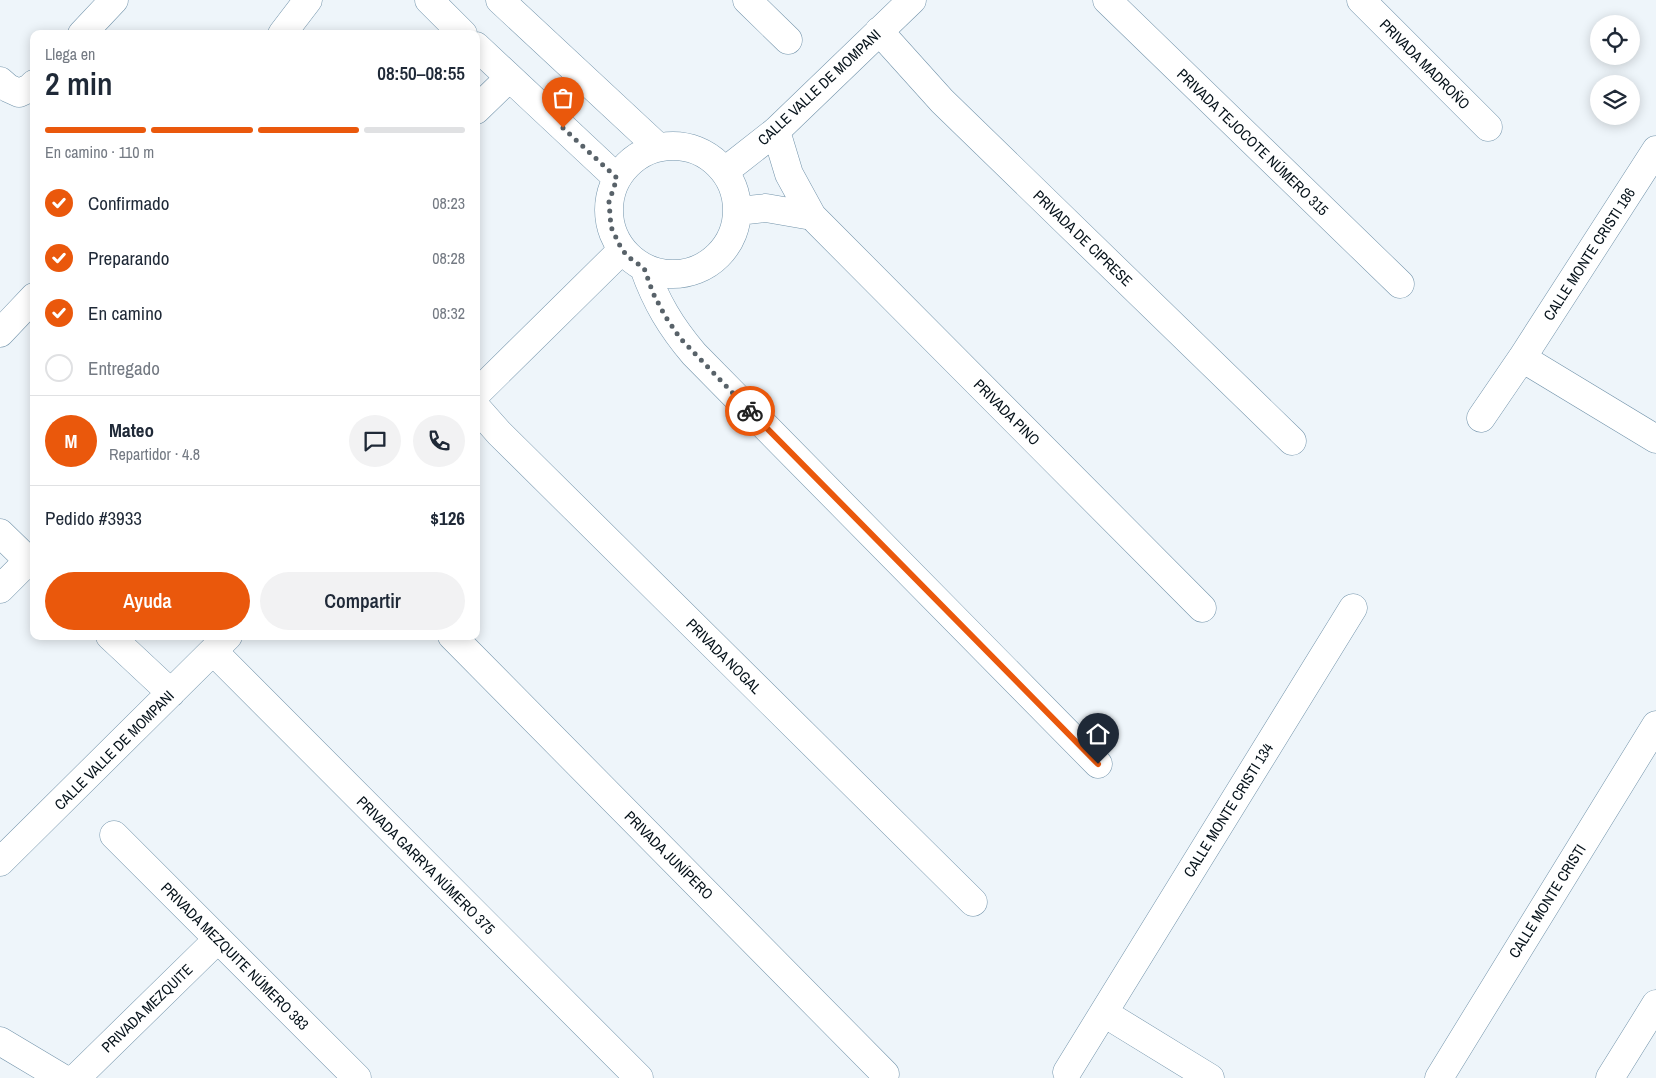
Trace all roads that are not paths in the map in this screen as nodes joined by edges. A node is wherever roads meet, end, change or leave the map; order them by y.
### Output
1 (114, 0) edge
2 (308, 0) edge
3 (429, 0) edge
4 (500, 0) edge
5 (748, 0) edge
6 (912, 0) edge
7 (1107, 0) edge
8 (1361, 0) edge
9 (86, 30) edge
10 (285, 30) edge
11 (459, 30) edge
12 (879, 31) junction
13 (788, 40) dead end
14 (480, 50) edge
15 (509, 78) junction
16 (0, 80) edge
17 (30, 88) edge
18 (480, 106) edge
19 (1488, 127) dead end
20 (776, 131) junction
21 (658, 147) junction
22 (1656, 150) edge
23 (725, 171) junction
24 (617, 178) junction
25 (738, 211) junction
26 (812, 216) junction
27 (622, 250) junction
28 (644, 268) junction
29 (1400, 284) dead end
30 (30, 301) edge
31 (0, 332) edge
32 (1522, 358) junction
33 (480, 390) edge
34 (480, 412) edge
35 (1481, 418) dead end
36 (1656, 439) edge
37 (1292, 441) dead end
38 (0, 533) edge
39 (30, 562) edge
40 (30, 564) edge
41 (0, 589) edge
42 (1202, 608) dead end
43 (1353, 608) dead end
44 (114, 640) edge
45 (456, 640) edge
46 (220, 644) edge
47 (171, 693) junction
48 (1656, 725) edge
49 (1098, 764) dead end
50 (114, 835) dead end
51 (0, 862) edge
52 (973, 902) dead end
53 (218, 939) junction
54 (1656, 1004) edge
55 (1104, 1013) junction
56 (0, 1041) edge
57 (1067, 1072) dead end
58 (885, 1074) dead end
59 (62, 1078) edge
60 (76, 1078) edge
61 (357, 1078) edge
62 (640, 1078) edge
63 (1210, 1078) edge
64 (1438, 1078) edge
65 (1610, 1078) edge

1 - 9 street
2 - 10 street
3 - 11 street
4 - 21 street
5 - 13 street
6 - 12 street, CALLE VALLE DE MOMPANI
7 - 29 street, PRIVADA TEJOCOTE NÚMERO 315
8 - 19 street, PRIVADA MADROÑO
12 - 20 street, CALLE VALLE DE MOMPANI
12 - 37 street, PRIVADA DE CIPRESE
14 - 15 street
15 - 18 street
15 - 24 street
16 - 17 street
20 - 23 street, CALLE VALLE DE MOMPANI
20 - 26 street, PRIVADA PINO
21 - 23 street
21 - 24 street
22 - 32 street, CALLE MONTE CRISTI 186
23 - 25 street
24 - 27 street
25 - 26 street
25 - 28 street
26 - 42 street, PRIVADA PINO
27 - 28 street
27 - 33 street
28 - 49 street
30 - 31 street
32 - 35 street, CALLE MONTE CRISTI 186
32 - 36 street
34 - 52 street, PRIVADA NOGAL
38 - 39 street
40 - 41 street
43 - 55 street, CALLE MONTE CRISTI 134
44 - 47 street
45 - 58 street, PRIVADA JUNÍPERO
46 - 47 street, CALLE VALLE DE MOMPANI
46 - 62 street, PRIVADA GARRYA NÚMERO 375
47 - 51 street, CALLE VALLE DE MOMPANI
48 - 64 street, CALLE MONTE CRISTI
50 - 53 street, PRIVADA MEZQUITE NÚMERO 383
53 - 60 street, PRIVADA MEZQUITE
53 - 61 street, PRIVADA MEZQUITE NÚMERO 383
54 - 65 street
55 - 57 street, CALLE MONTE CRISTI 134
55 - 63 street
56 - 59 street

